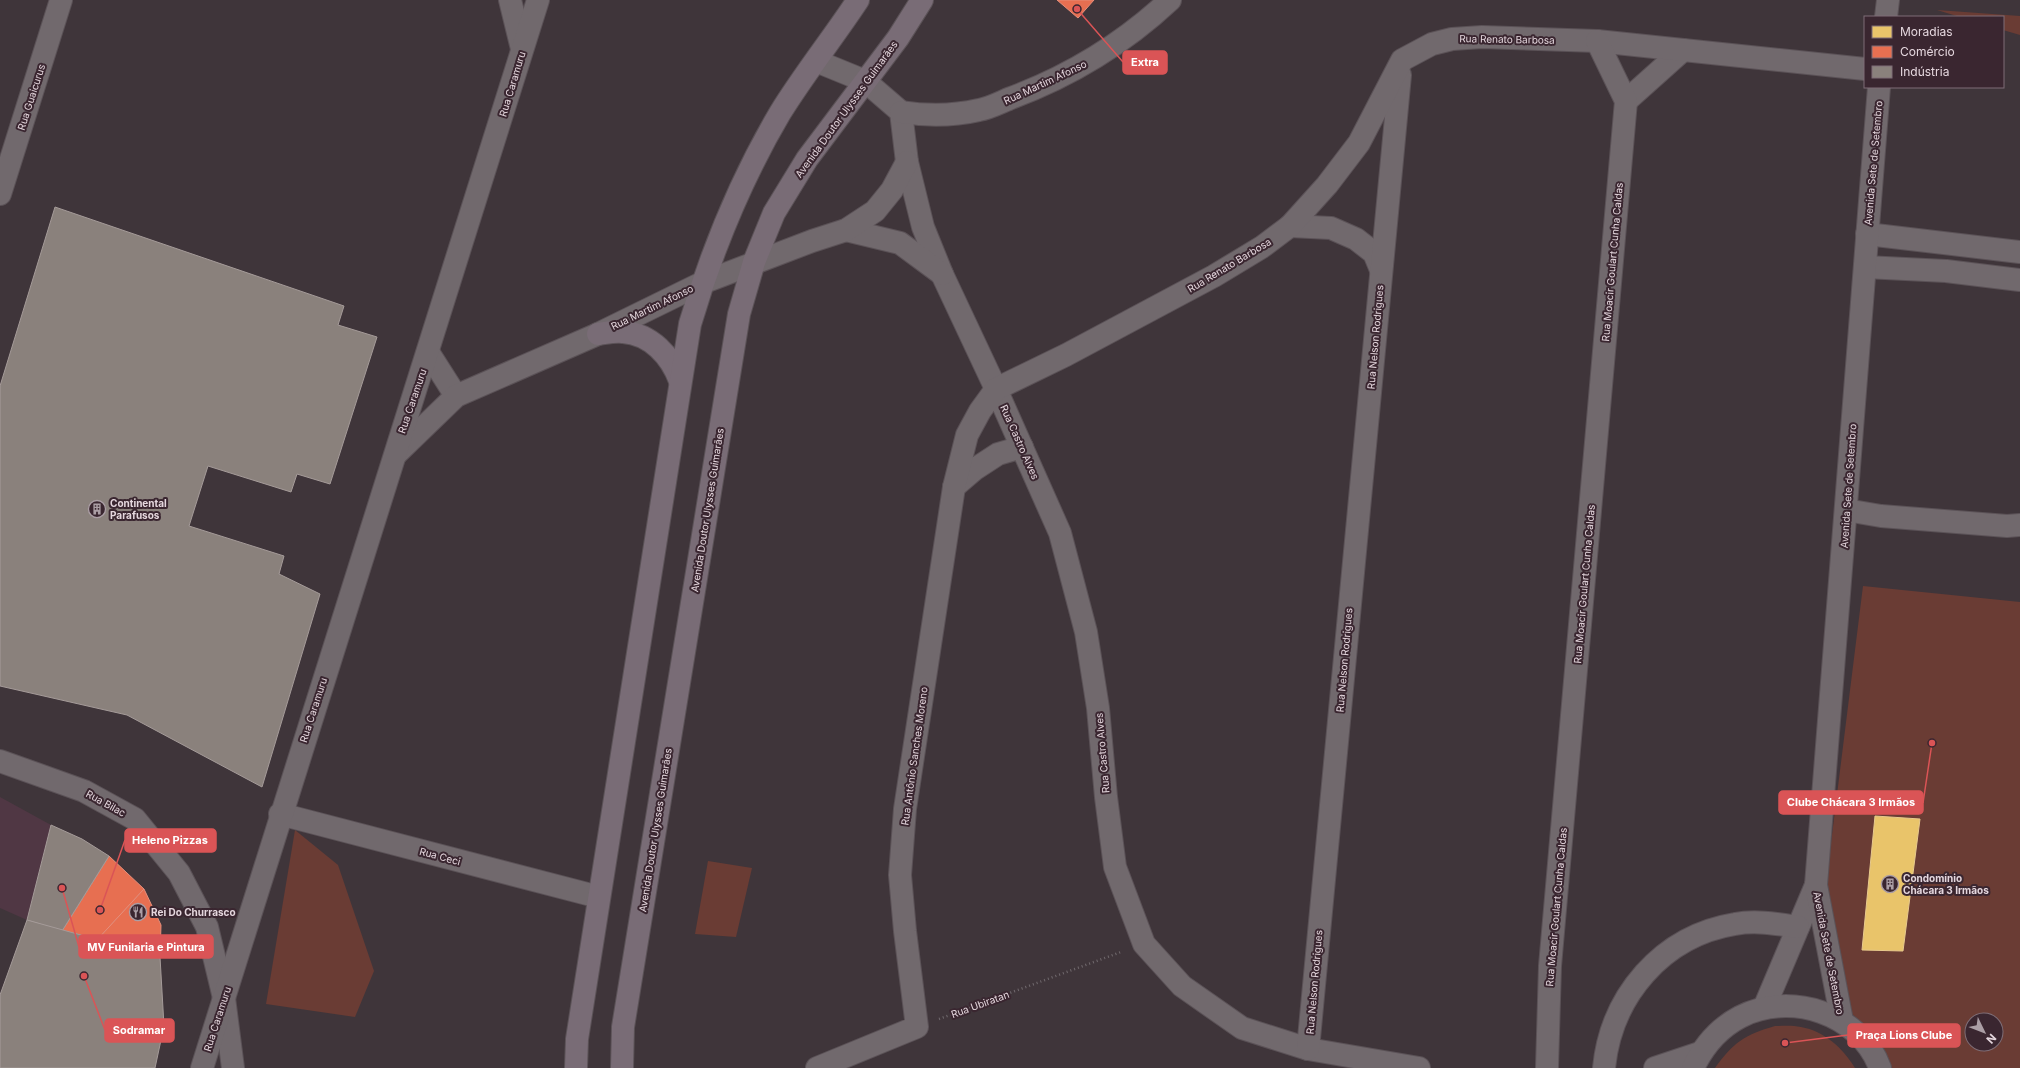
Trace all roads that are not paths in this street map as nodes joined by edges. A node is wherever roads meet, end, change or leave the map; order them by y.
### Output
1 (61, 0) edge
2 (510, 0) edge
3 (538, 0) edge
4 (858, 0) edge
5 (922, 0) edge
6 (1170, 0) edge
7 (1888, 0) edge
8 (1886, 16) edge
9 (1598, 41) junction
10 (522, 49) junction
11 (1683, 50) junction
12 (1402, 60) junction
13 (816, 61) junction
14 (1864, 69) edge
15 (865, 81) junction
16 (1879, 88) edge
17 (1626, 101) junction
18 (901, 112) junction
19 (907, 162) junction
20 (0, 192) edge
21 (1290, 226) junction
22 (846, 230) junction
23 (1868, 234) junction
24 (2020, 252) edge
25 (754, 262) junction
26 (1865, 267) junction
27 (1381, 270) junction
28 (942, 274) junction
29 (2020, 280) edge
30 (702, 283) junction
31 (598, 334) junction
32 (428, 352) junction
33 (680, 381) junction
34 (996, 389) junction
35 (456, 396) junction
36 (1022, 447) junction
37 (393, 457) junction
38 (954, 487) junction
39 (1846, 510) junction
40 (2020, 526) edge
41 (0, 761) edge
42 (280, 814) junction
43 (1816, 885) junction
44 (599, 897) junction
45 (1798, 926) junction
46 (224, 998) junction
47 (1764, 1008) junction
48 (1842, 1021) junction
49 (1308, 1049) junction
50 (1697, 1060) edge
51 (823, 1067) edge
52 (202, 1068) edge
53 (233, 1068) edge
54 (576, 1068) edge
55 (622, 1068) edge
56 (1420, 1068) edge
57 (1547, 1068) edge
58 (1604, 1068) edge
59 (1655, 1068) edge
60 (1880, 1068) edge

1 - 20 street, Rua Guaicurus
2 - 10 street
3 - 10 street, Rua Caramuru
4 - 13 main road
5 - 15 main road, Avenida Doutor Ulysses Guimarães
6 - 18 street, Rua Martim Afonso
7 - 8 street
9 - 11 street, Rua Renato Barbosa
9 - 12 street, Rua Renato Barbosa
9 - 17 street
10 - 32 street, Rua Caramuru
11 - 14 street, Rua Renato Barbosa
11 - 17 street
12 - 21 street, Rua Renato Barbosa
12 - 27 street, Rua Nelson Rodrigues
13 - 15 street
13 - 30 main road
15 - 18 street
15 - 25 main road, Avenida Doutor Ulysses Guimarães
16 - 23 street, Avenida Sete de Setembro
17 - 57 street, Rua Moacir Goulart Cunha Caldas
18 - 19 street, Rua Castro Alves
19 - 22 street, Rua Martim Afonso
19 - 28 street, Rua Castro Alves
21 - 27 street
21 - 34 street, Rua Renato Barbosa
22 - 25 street, Rua Martim Afonso
22 - 28 street, Rua Castro Alves
23 - 24 street
23 - 26 street, Avenida Sete de Setembro
25 - 30 street, Rua Martim Afonso
25 - 55 main road, Avenida Doutor Ulysses Guimarães
26 - 29 street
26 - 39 street, Avenida Sete de Setembro
27 - 49 street, Rua Nelson Rodrigues
28 - 34 street, Rua Castro Alves
30 - 31 street, Rua Martim Afonso
30 - 33 main road
31 - 33 main road
31 - 35 street, Rua Martim Afonso
32 - 35 street, Rua Caramuru
32 - 37 street, Rua Caramuru
33 - 44 main road
34 - 36 street, Rua Castro Alves
34 - 38 street, Rua Antônio Sanches Moreno
35 - 37 street, Rua Martim Afonso
36 - 38 street
36 - 49 street, Rua Castro Alves
37 - 42 street, Rua Caramuru
38 - 51 street, Rua Antônio Sanches Moreno
39 - 40 street
39 - 43 street, Avenida Sete de Setembro
41 - 46 street, Rua Bilac
42 - 44 street, Rua Ceci
42 - 46 street, Rua Caramuru
43 - 45 street, Avenida Sete de Setembro
43 - 48 street, Avenida Sete de Setembro
44 - 54 main road
45 - 47 street, Avenida Sete de Setembro
45 - 58 street
46 - 52 street, Rua Caramuru
46 - 53 street, Rua Bilac
47 - 48 street
47 - 50 street
48 - 60 street
49 - 56 street, Rua Castro Alves
50 - 59 street

